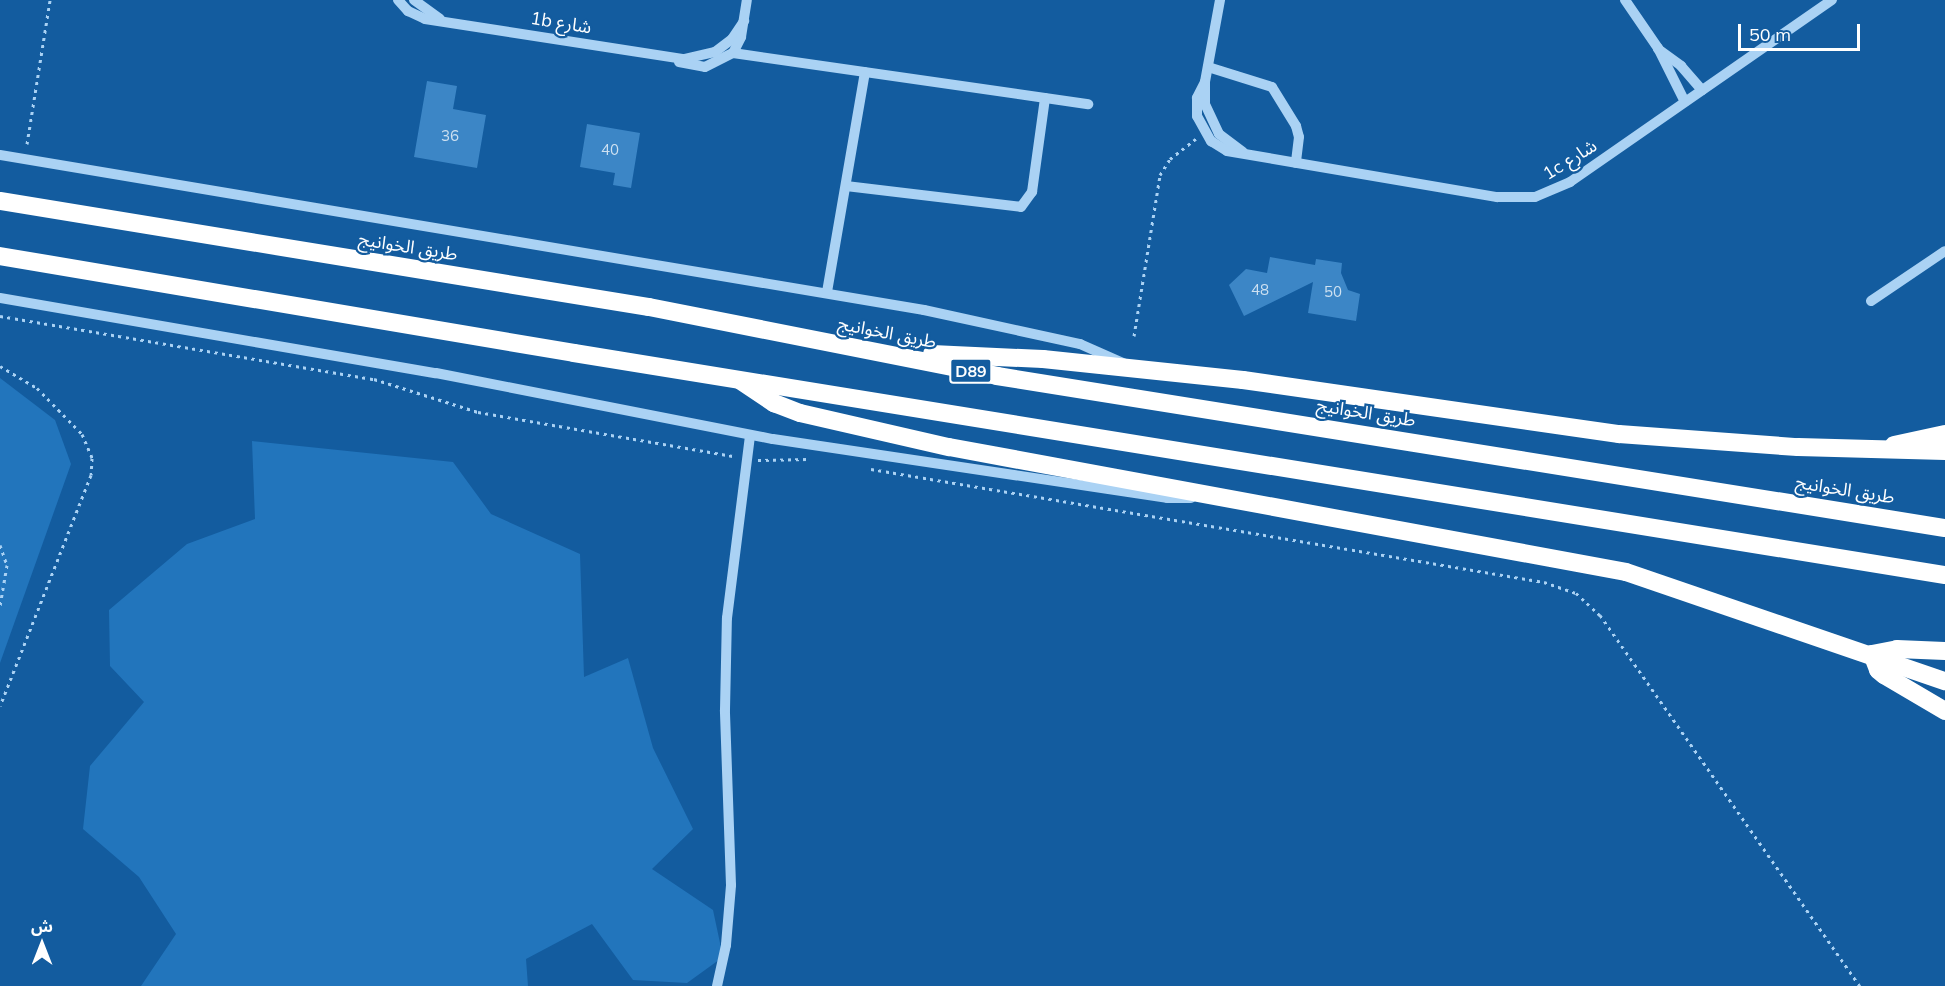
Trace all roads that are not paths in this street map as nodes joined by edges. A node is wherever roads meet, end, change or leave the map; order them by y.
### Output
1 (414, 0) edge
2 (747, 0) edge
3 (1220, 0) edge
4 (1625, 0) edge
5 (1832, 0) edge
6 (399, 1) edge
7 (443, 20) junction
8 (744, 21) junction
9 (1658, 48) junction
10 (733, 53) junction
11 (718, 57) junction
12 (1208, 67) junction
13 (865, 72) junction
14 (1205, 82) junction
15 (1702, 90) junction
16 (1045, 98) junction
17 (1685, 102) junction
18 (1088, 104) dead end
19 (1246, 154) junction
20 (0, 155) edge
21 (1296, 162) junction
22 (846, 186) junction
23 (0, 201) edge
24 (1945, 251) edge
25 (0, 255) edge
26 (828, 292) junction
27 (0, 298) edge
28 (1871, 301) dead end
29 (882, 353) junction
30 (1131, 368) junction
31 (739, 380) junction
32 (1945, 434) edge
33 (750, 435) junction
34 (1887, 449) junction
35 (1945, 451) edge
36 (1945, 459) edge
37 (1208, 496) junction
38 (1945, 528) edge
39 (1945, 575) edge
40 (1945, 651) edge
41 (1872, 654) junction
42 (1945, 681) edge
43 (1945, 711) edge
44 (717, 986) edge

1 - 7 street, 1b شارع
2 - 8 street
3 - 12 street
4 - 9 street
5 - 15 street, 1c شارع
6 - 7 street, 1b شارع
7 - 11 street, 1b شارع
8 - 10 street
8 - 11 street
9 - 15 street
9 - 17 street
10 - 11 street
10 - 13 street
12 - 14 street
12 - 21 street
13 - 16 street
13 - 22 street
14 - 19 street, 1c شارع
14 - 19 street, 1c شارع
15 - 17 street, 1c شارع
16 - 18 street
16 - 22 street
17 - 21 street, 1c شارع
19 - 21 street, 1c شارع
20 - 26 street
22 - 26 street
23 - 29 highway, طريق الخوانيج / D89
24 - 28 street
25 - 31 highway
26 - 30 street
27 - 33 street
29 - 30 highway
29 - 38 highway, طريق الخوانيج / D89
30 - 34 highway
31 - 37 highway
31 - 39 highway
32 - 34 highway
33 - 37 street
33 - 44 street
34 - 35 highway
34 - 36 highway
37 - 41 highway
40 - 41 highway
41 - 42 highway
41 - 43 highway

